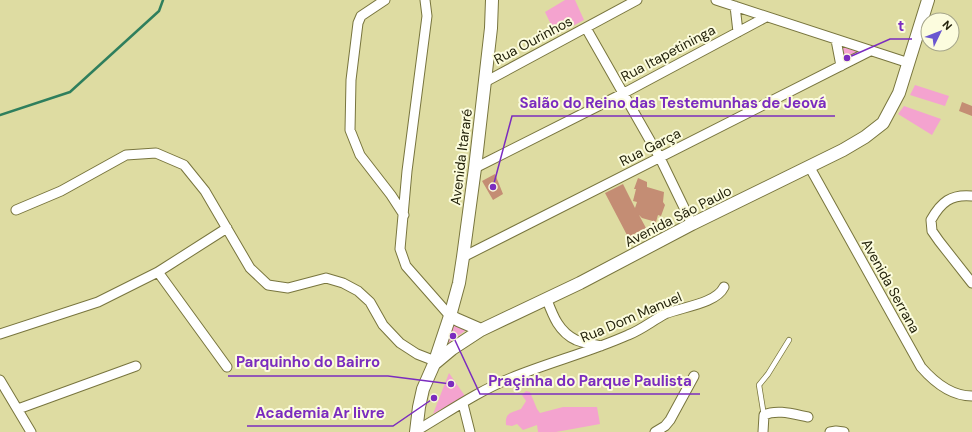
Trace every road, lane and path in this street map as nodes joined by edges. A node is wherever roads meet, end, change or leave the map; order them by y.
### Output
1 (385, 0) edge
2 (425, 0) edge
3 (637, 0) edge
4 (716, 0) edge
5 (928, 0) edge
6 (494, 1) edge
7 (735, 6) junction
8 (766, 17) junction
9 (586, 28) junction
10 (738, 32) junction
11 (836, 40) junction
12 (870, 51) junction
13 (909, 63) junction
14 (841, 66) junction
15 (485, 82) junction
16 (624, 93) junction
17 (660, 158) junction
18 (809, 166) junction
19 (476, 168) junction
20 (972, 196) edge
21 (16, 210) dead end
22 (404, 214) junction
23 (692, 224) junction
24 (227, 228) junction
25 (464, 257) junction
26 (158, 272) junction
27 (972, 283) edge
28 (724, 287) dead end
29 (547, 300) junction
30 (450, 316) junction
31 (481, 330) junction
32 (0, 334) edge
33 (789, 340) dead end
34 (601, 346) junction
35 (434, 363) junction
36 (136, 366) dead end
37 (227, 367) dead end
38 (694, 376) dead end
39 (0, 380) edge
40 (972, 396) edge
41 (463, 404) junction
42 (18, 408) junction
43 (764, 416) junction
44 (808, 417) dead end
45 (31, 432) edge
46 (416, 432) edge
47 (470, 432) edge
48 (655, 432) edge
49 (763, 432) edge
50 (830, 432) edge
51 (844, 432) edge

1 - 22 street
2 - 22 street
3 - 9 street, Rua Ourinhos
4 - 7 street
5 - 13 main road, Avenida São Paulo
6 - 15 main road, Avenida Itararé
7 - 8 street
7 - 10 street
8 - 10 street, Rua Itapetininga
8 - 11 street
9 - 15 street, Rua Ourinhos
9 - 16 street
10 - 16 street, Rua Itapetininga
11 - 12 street
11 - 14 street
12 - 13 street
12 - 14 street, Rua Garça
13 - 18 main road, Avenida São Paulo
14 - 17 street, Rua Garça
15 - 19 main road, Avenida Itararé
16 - 17 street
16 - 19 street, Rua Itapetininga
17 - 23 street
17 - 25 street, Rua Garça
18 - 23 main road, Avenida São Paulo
18 - 40 street, Avenida Serrana
19 - 25 main road, Avenida Itararé
20 - 27 street
21 - 24 street
22 - 30 street
23 - 29 main road, Avenida São Paulo
24 - 26 street
24 - 35 street
25 - 30 main road, Avenida Itararé
26 - 32 street
26 - 37 street
28 - 34 street, Rua Dom Manuel
29 - 31 main road, Avenida São Paulo
29 - 34 street
30 - 31 main road
30 - 35 main road, Avenida Itararé
31 - 35 main road, Avenida São Paulo
33 - 43 lane
34 - 41 street, Rua Dom Manuel
35 - 46 main road, Avenida São Paulo
36 - 42 street
38 - 48 street
39 - 42 street
41 - 46 street, Rua Dom Manuel
41 - 47 street
42 - 45 street
43 - 44 street
43 - 49 street
50 - 51 street

